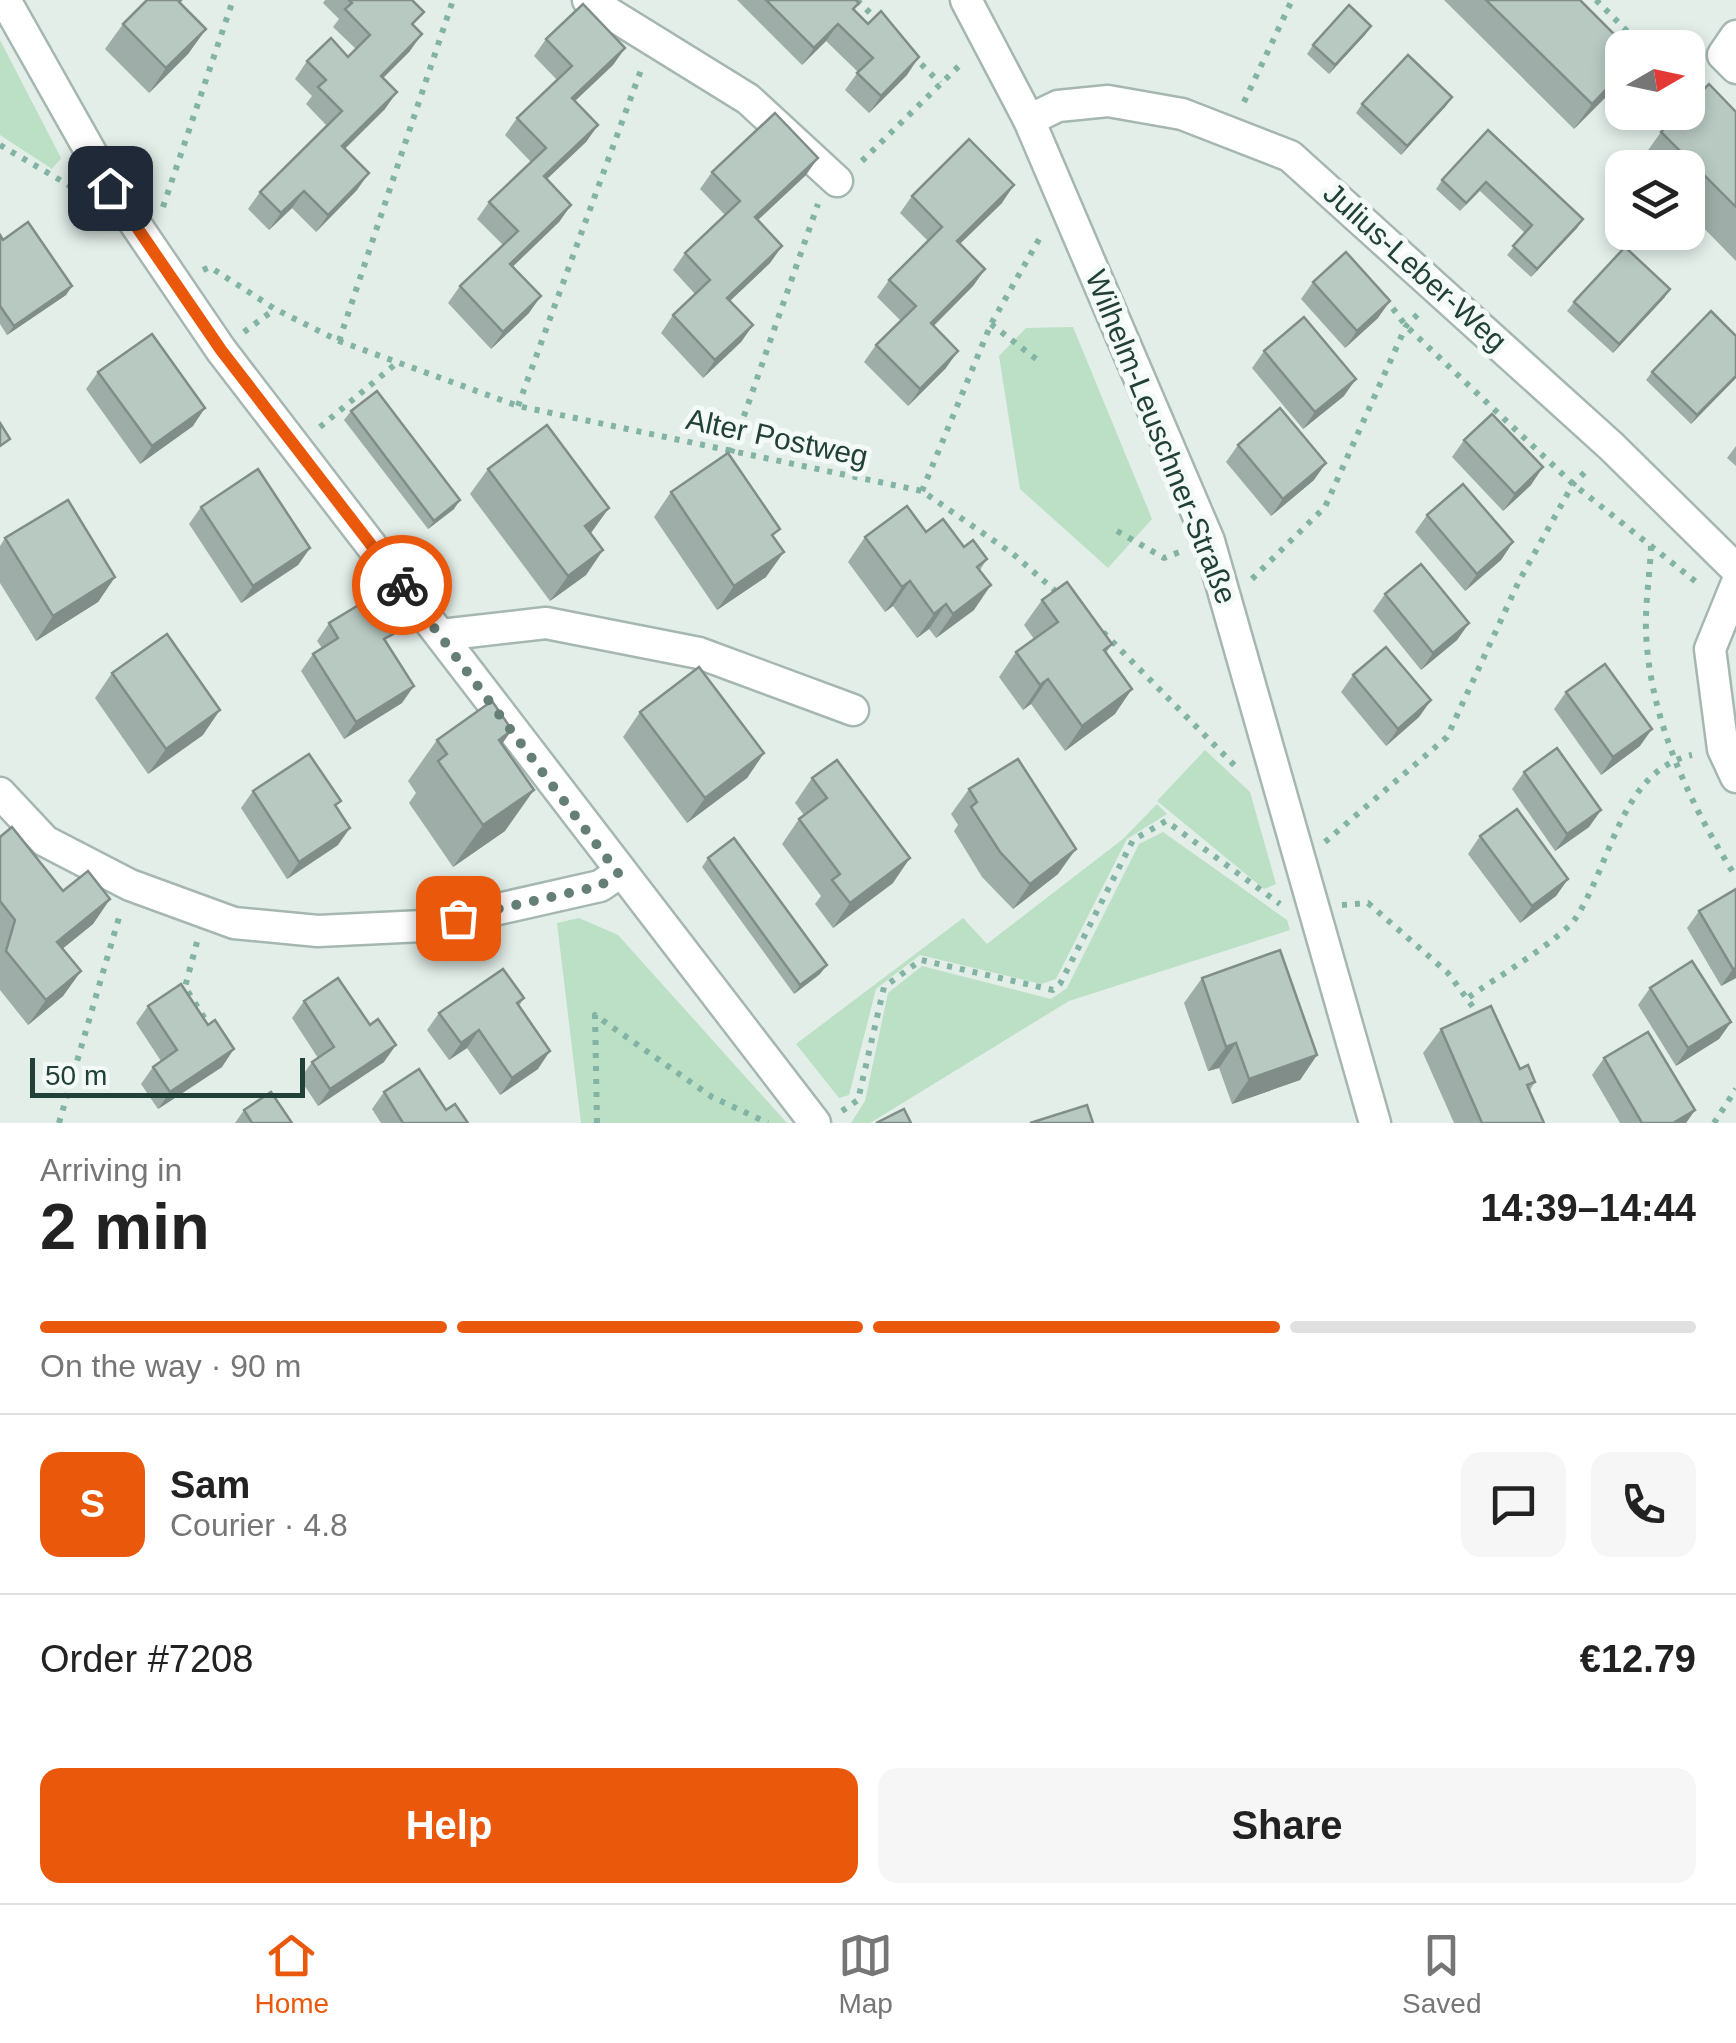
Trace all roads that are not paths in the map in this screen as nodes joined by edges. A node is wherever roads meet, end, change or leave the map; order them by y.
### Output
1 (4, 0) edge
2 (588, 0) edge
3 (966, 0) edge
4 (1736, 36) edge
5 (1736, 68) edge
6 (1029, 120) junction
7 (837, 181) road end
8 (1736, 569) edge
9 (1731, 596) edge
10 (441, 635) junction
11 (853, 710) dead end
12 (1736, 776) edge
13 (0, 793) edge
14 (618, 873) junction
15 (825, 1119) edge
16 (1375, 1123) edge

1 - 10 street
2 - 7 street
3 - 6 street, Wilhelm-Leuschner-Straße
4 - 5 street
6 - 8 street, Julius-Leber-Weg
6 - 16 street, Wilhelm-Leuschner-Straße
9 - 12 street
10 - 11 street
10 - 14 street
13 - 14 street
14 - 15 street

